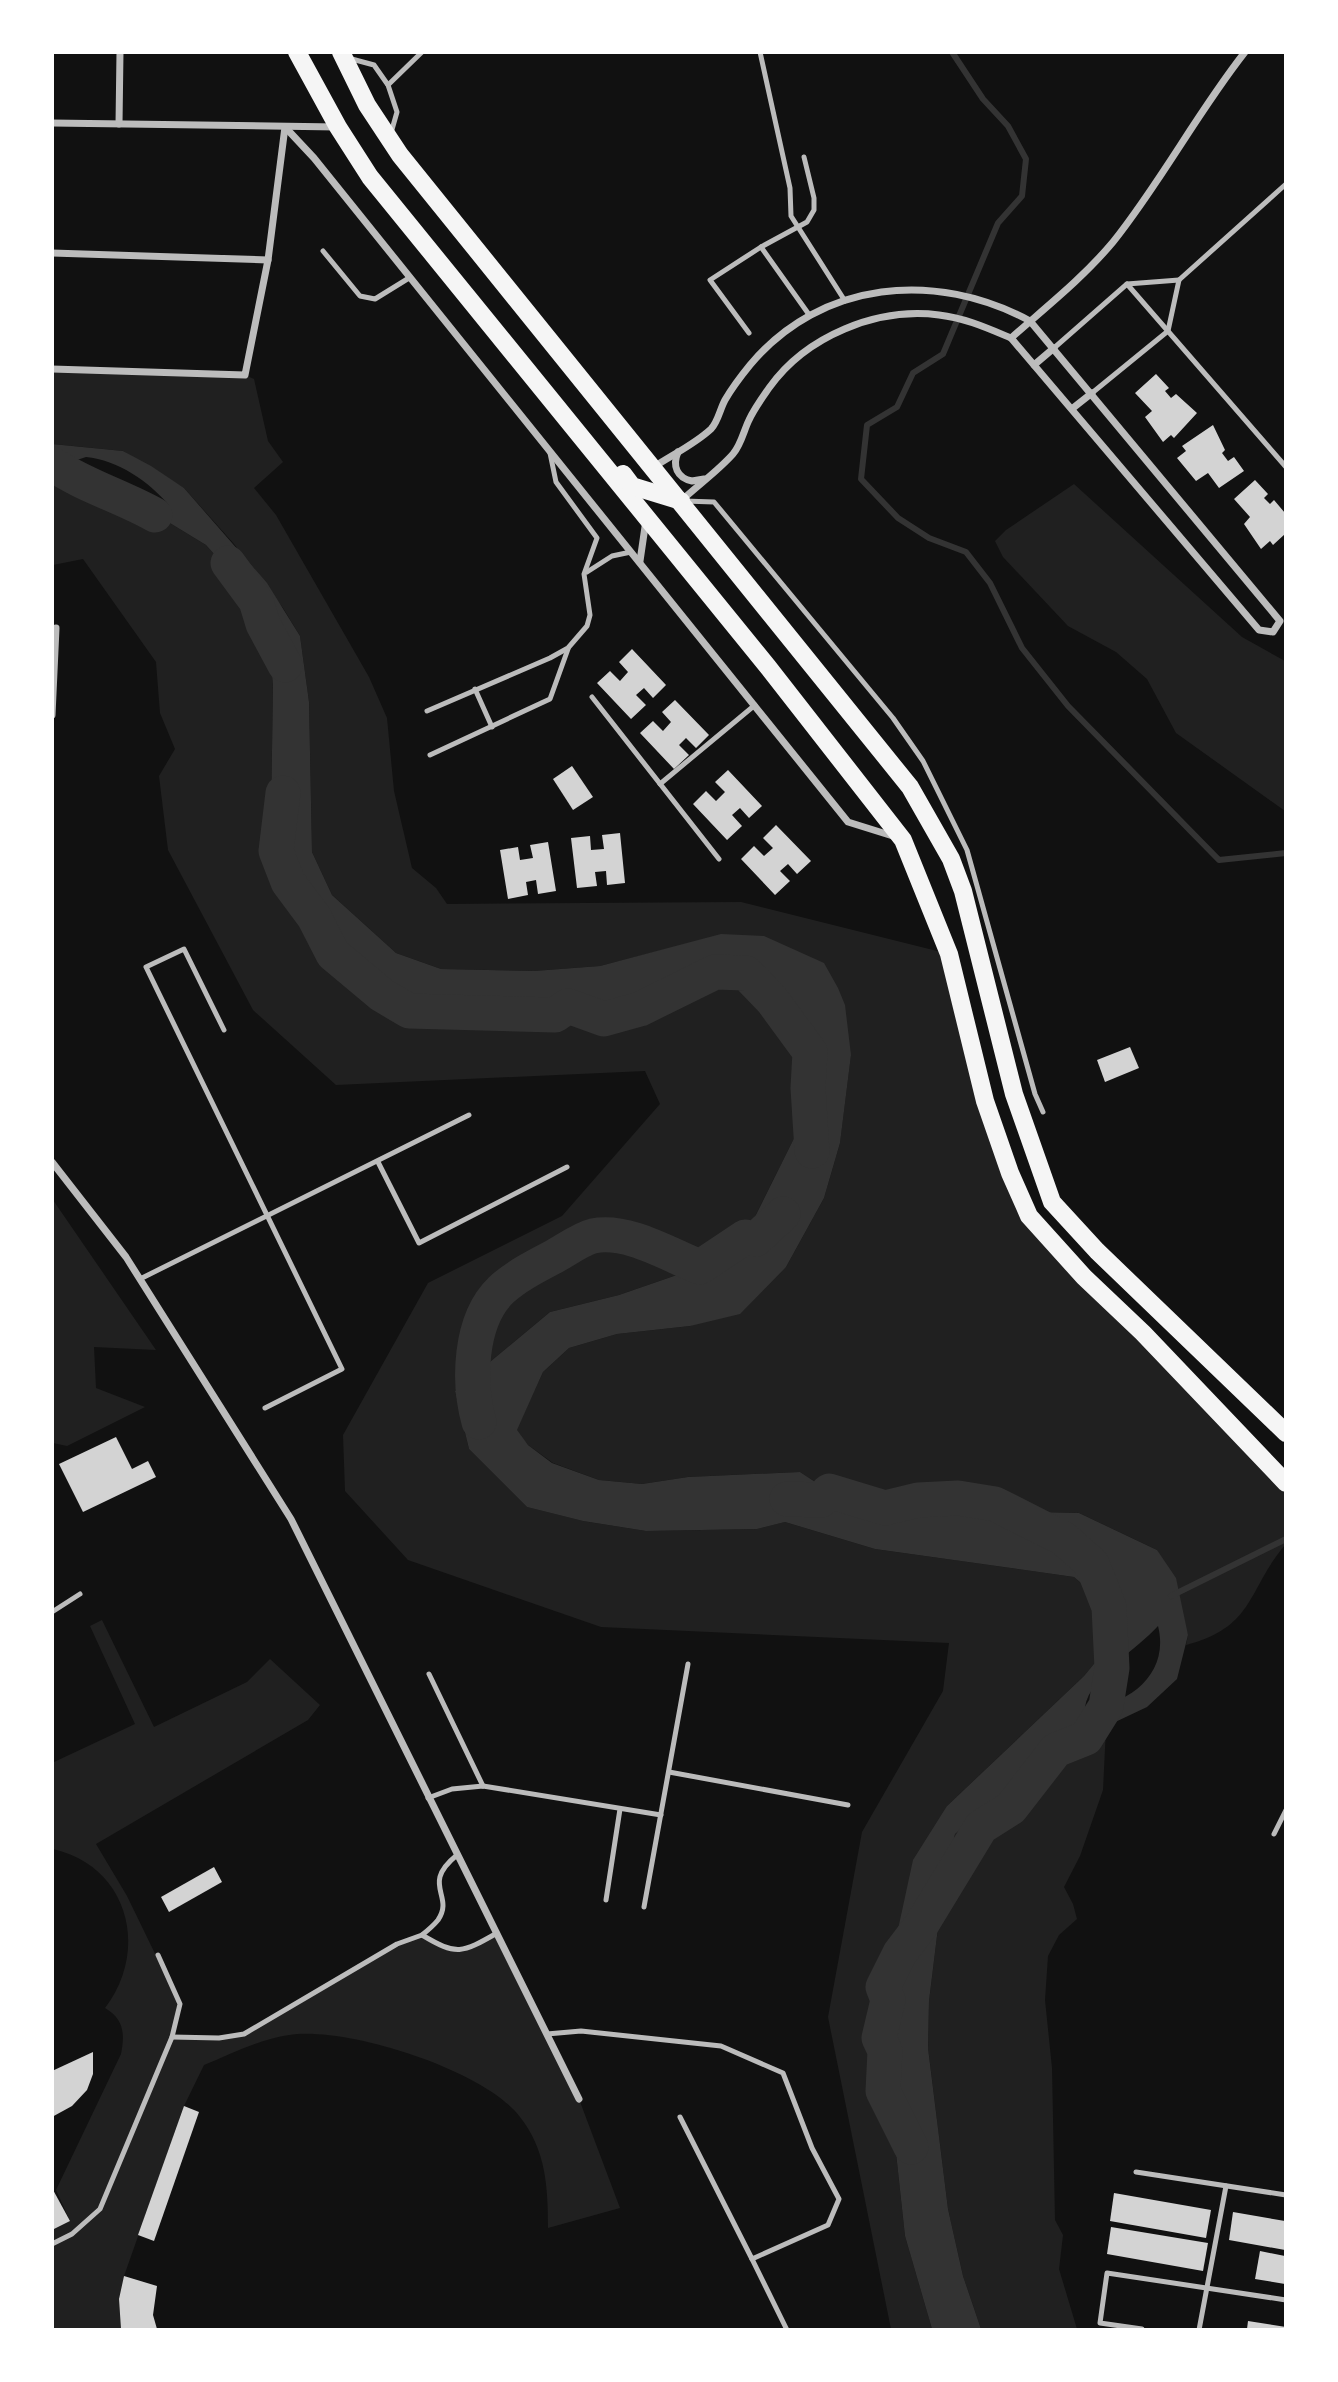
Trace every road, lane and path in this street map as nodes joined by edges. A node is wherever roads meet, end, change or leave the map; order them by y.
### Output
1 (120, 52) edge
2 (297, 52) edge
3 (422, 52) edge
4 (760, 52) edge
5 (1245, 52) edge
6 (342, 55) edge
7 (388, 85) junction
8 (52, 123) edge
9 (119, 124) junction
10 (285, 127) junction
11 (338, 127) junction
12 (389, 140) junction
13 (804, 157) dead end
14 (1286, 184) edge
15 (797, 227) junction
16 (761, 247) junction
17 (323, 251) dead end
18 (52, 253) edge
19 (268, 260) junction
20 (409, 278) junction
21 (1179, 280) junction
22 (1127, 284) junction
23 (845, 300) junction
24 (810, 316) junction
25 (1030, 321) junction
26 (1168, 331) junction
27 (749, 334) dead end
28 (1011, 338) junction
29 (1054, 348) junction
30 (1034, 365) junction
31 (52, 369) edge
32 (1092, 393) junction
33 (1073, 408) junction
34 (590, 447) junction
35 (549, 450) junction
36 (678, 451) junction
37 (654, 467) junction
38 (1286, 467) edge
39 (706, 477) junction
40 (650, 492) junction
41 (681, 501) junction
42 (646, 518) junction
43 (633, 552) junction
44 (640, 561) junction
45 (584, 574) junction
46 (55, 628) dead end
47 (568, 648) junction
48 (475, 689) junction
49 (592, 697) dead end
50 (755, 705) junction
51 (427, 711) dead end
52 (52, 715) edge
53 (492, 727) junction
54 (430, 755) dead end
55 (660, 784) junction
56 (903, 840) junction
57 (719, 859) dead end
58 (224, 1030) dead end
59 (1043, 1112) dead end
60 (470, 1115) dead end
61 (52, 1162) edge
62 (378, 1162) junction
63 (567, 1167) dead end
64 (270, 1217) junction
65 (140, 1279) junction
66 (265, 1408) dead end
67 (1286, 1433) edge
68 (1286, 1483) edge
69 (80, 1594) dead end
70 (52, 1612) edge
71 (688, 1664) dead end
72 (429, 1674) dead end
73 (669, 1772) junction
74 (483, 1786) junction
75 (428, 1798) junction
76 (848, 1805) dead end
77 (620, 1809) junction
78 (1286, 1810) edge
79 (661, 1815) junction
80 (1274, 1834) dead end
81 (457, 1855) junction
82 (606, 1900) dead end
83 (644, 1907) dead end
84 (497, 1933) junction
85 (422, 1935) junction
86 (158, 1955) dead end
87 (547, 2034) junction
88 (172, 2037) junction
89 (579, 2099) dead end
90 (680, 2117) dead end
91 (1136, 2172) dead end
92 (1227, 2186) junction
93 (1286, 2195) edge
94 (52, 2244) edge
95 (752, 2259) junction
96 (1205, 2287) junction
97 (1286, 2300) edge
98 (787, 2329) edge
99 (1142, 2329) edge
100 (1199, 2329) edge

1 - 9 street
2 - 11 main road
3 - 7 lane
4 - 15 lane
5 - 25 street
6 - 7 lane
6 - 12 main road
7 - 12 lane
8 - 9 street
9 - 10 street
10 - 11 street
10 - 19 street
10 - 20 street
11 - 34 main road
12 - 37 main road
13 - 15 lane
14 - 21 lane
15 - 16 lane
15 - 23 lane
16 - 24 lane
16 - 27 lane
17 - 20 lane
18 - 19 street
19 - 31 street
20 - 35 street
21 - 22 lane
21 - 26 lane
22 - 26 lane
22 - 29 lane
23 - 24 street
23 - 25 street
24 - 36 street
25 - 28 street
25 - 29 street
26 - 32 lane
26 - 38 lane
28 - 30 street
28 - 39 street
29 - 30 street
29 - 32 street
30 - 33 street
32 - 33 street
32 - 33 street
34 - 40 main road
34 - 42 main road
35 - 43 street
35 - 45 lane
36 - 37 street
36 - 39 street
37 - 40 main road
37 - 41 main road
39 - 41 street
40 - 41 main road
40 - 42 main road
41 - 59 lane
41 - 67 main road
42 - 44 street
42 - 56 main road
43 - 44 street
43 - 45 lane
44 - 50 street
45 - 47 lane
46 - 52 street
47 - 48 lane
47 - 53 lane
48 - 51 lane
48 - 53 lane
49 - 55 lane
50 - 55 lane
50 - 56 street
53 - 54 lane
55 - 57 lane
56 - 68 main road
58 - 64 lane
60 - 62 lane
61 - 65 street
62 - 63 lane
62 - 64 lane
64 - 65 lane
64 - 66 lane
65 - 75 street
69 - 70 lane
71 - 73 lane
72 - 74 lane
73 - 76 lane
73 - 79 lane
74 - 75 lane
74 - 77 lane
75 - 81 street
77 - 79 lane
77 - 82 lane
78 - 80 lane
79 - 83 lane
81 - 84 street
81 - 85 lane
84 - 85 lane
84 - 87 street
85 - 88 lane
86 - 88 lane
87 - 89 street
87 - 95 lane
88 - 94 lane
90 - 95 lane
91 - 92 lane
92 - 93 lane
92 - 96 lane
95 - 98 lane
96 - 97 lane
96 - 99 lane
96 - 100 lane

